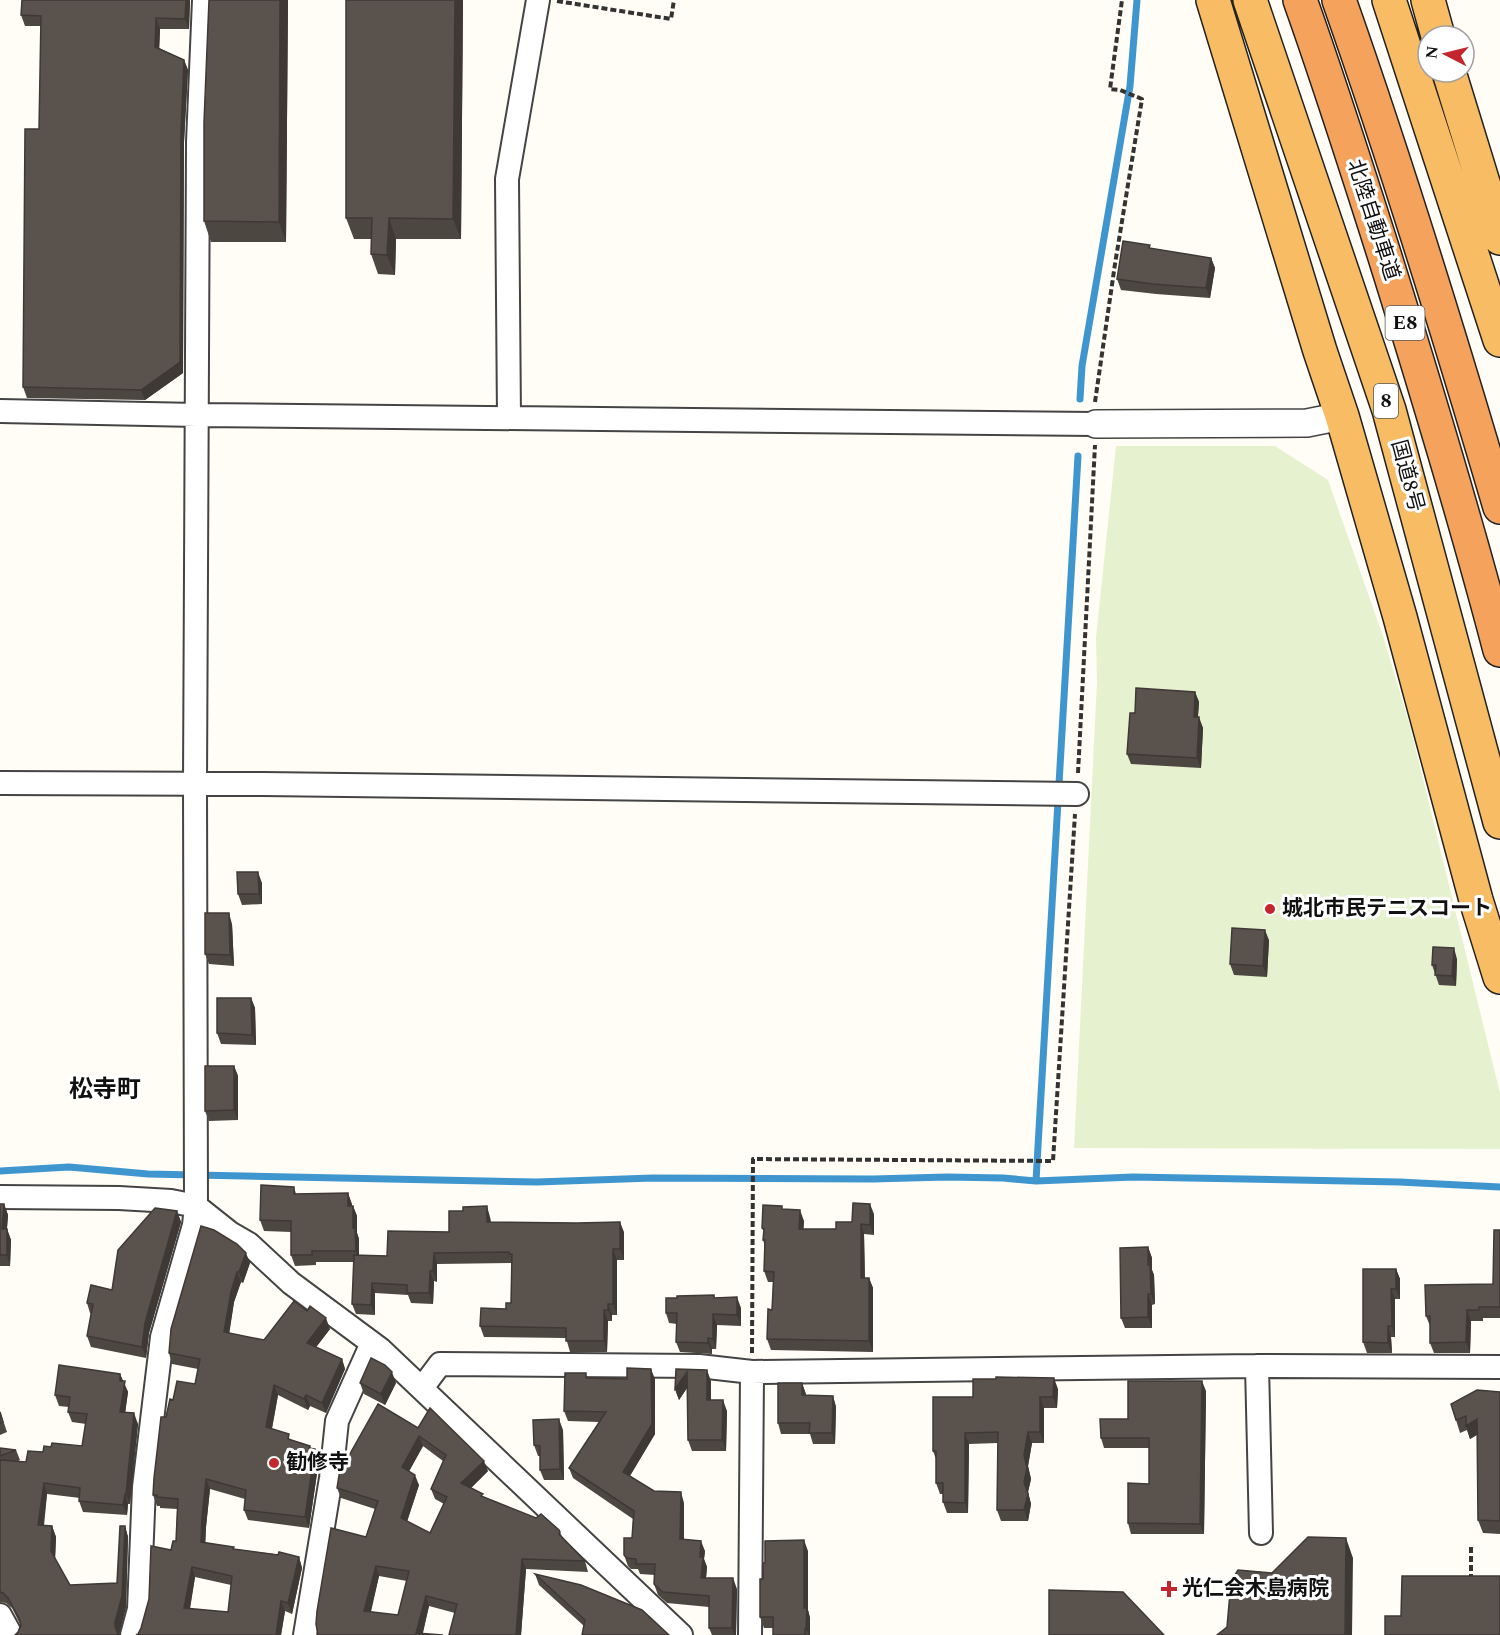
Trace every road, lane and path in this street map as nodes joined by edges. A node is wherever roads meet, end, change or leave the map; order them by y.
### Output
1 (204, 0) edge
2 (538, 0) edge
3 (554, 0) edge
4 (674, 0) edge
5 (1122, 0) edge
6 (1213, 0) edge
7 (1250, 0) edge
8 (1300, 0) edge
9 (1340, 0) edge
10 (1389, 0) edge
11 (1428, 0) edge
12 (1435, 24) edge
13 (1453, 84) edge
14 (1500, 238) edge
15 (1500, 340) edge
16 (0, 411) edge
17 (197, 415) junction
18 (1342, 417) junction
19 (509, 418) junction
20 (1096, 424) junction
21 (1500, 507) edge
22 (1500, 650) edge
23 (0, 783) edge
24 (195, 784) junction
25 (1064, 793) junction
26 (1499, 816) edge
27 (1500, 977) edge
28 (0, 1197) edge
29 (196, 1197) junction
30 (372, 1343) junction
31 (1257, 1366) junction
32 (1500, 1367) edge
33 (752, 1372) junction
34 (422, 1388) junction
35 (1261, 1533) dead end
36 (1472, 1544) dead end
37 (1471, 1590) edge
38 (0, 1615) edge
39 (11, 1635) edge
40 (132, 1635) edge
41 (305, 1635) edge
42 (681, 1635) edge
43 (750, 1635) edge

1 - 17 street
2 - 19 street
3 - 4 path
5 - 20 path
6 - 18 highway
7 - 26 highway, 国道8号 / 8
8 - 22 highway, 北陸自動車道 / E8
9 - 21 highway, 北陸自動車道 / E8
10 - 15 highway
11 - 12 highway
13 - 14 highway
16 - 17 street
17 - 19 street
17 - 24 street
18 - 20 street
18 - 27 highway
19 - 20 street
20 - 25 path
23 - 24 street
24 - 25 street
24 - 29 street
25 - 33 path
28 - 29 street
29 - 30 street
29 - 40 street
30 - 34 street
30 - 41 street
31 - 32 street
31 - 33 street
31 - 35 street
33 - 34 street
33 - 43 street
34 - 42 street
36 - 37 path
38 - 39 street

